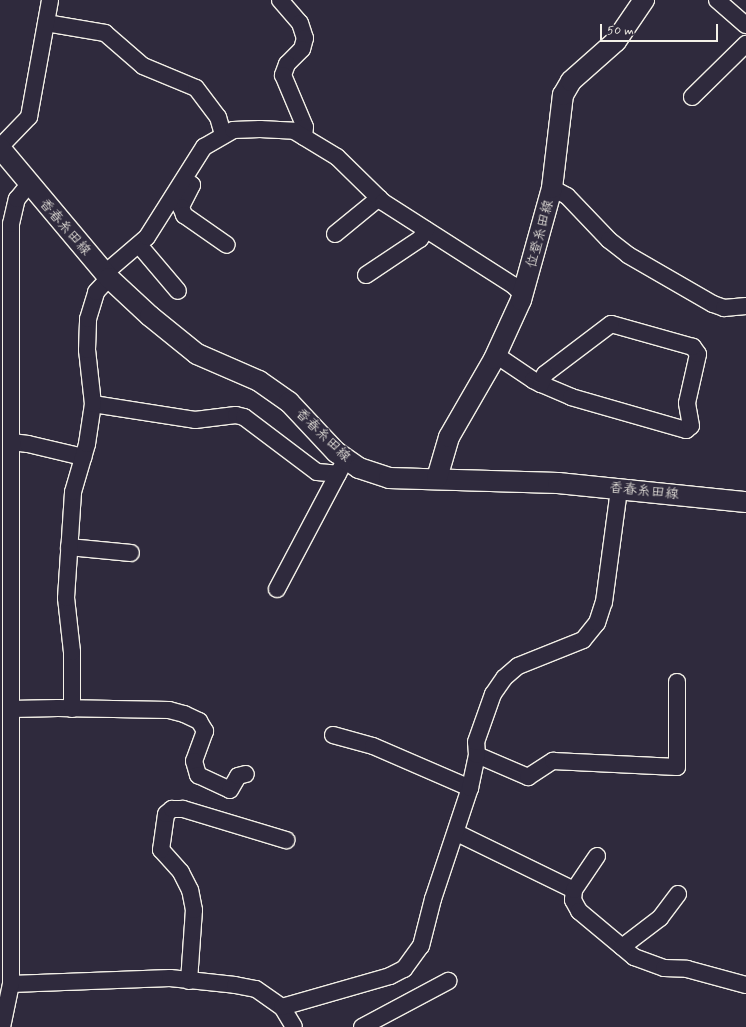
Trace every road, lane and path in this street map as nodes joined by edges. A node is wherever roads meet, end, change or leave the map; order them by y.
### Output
1 (50, 0) edge
2 (280, 0) edge
3 (644, 0) edge
4 (717, 0) edge
5 (744, 18) edge
6 (46, 24) junction
7 (746, 44) edge
8 (692, 97) dead end
9 (223, 134) junction
10 (304, 137) junction
11 (0, 147) edge
12 (183, 178) junction
13 (29, 184) junction
14 (552, 188) junction
15 (379, 198) junction
16 (426, 230) junction
17 (335, 234) dead end
18 (227, 244) dead end
19 (139, 246) junction
20 (366, 275) dead end
21 (107, 276) junction
22 (178, 291) dead end
23 (523, 295) junction
24 (746, 306) edge
25 (496, 355) junction
26 (541, 384) junction
27 (92, 404) junction
28 (8, 435) edge
29 (83, 457) junction
30 (342, 466) junction
31 (437, 478) junction
32 (619, 489) junction
33 (746, 502) edge
34 (69, 547) junction
35 (131, 553) dead end
36 (277, 589) dead end
37 (677, 682) dead end
38 (7, 707) edge
39 (72, 709) junction
40 (333, 735) dead end
41 (476, 755) junction
42 (246, 774) dead end
43 (470, 788) junction
44 (457, 833) junction
45 (286, 840) dead end
46 (597, 856) dead end
47 (5, 877) edge
48 (574, 890) junction
49 (678, 894) dead end
50 (5, 936) edge
51 (622, 947) junction
52 (189, 981) junction
53 (448, 981) dead end
54 (746, 985) edge
55 (6, 993) edge
56 (282, 1007) junction
57 (2, 1027) edge
58 (294, 1027) edge
59 (362, 1027) edge

1 - 6 street
2 - 10 street
3 - 14 main road, 位登糸田線
4 - 5 street
6 - 9 street
6 - 11 street
7 - 8 street
9 - 10 street
9 - 12 street
10 - 15 street
11 - 13 main road, 香春糸田線
12 - 18 street
12 - 19 street
13 - 21 main road, 香春糸田線
13 - 28 street
14 - 23 main road, 位登糸田線
14 - 24 street
15 - 16 street
15 - 17 street
16 - 20 street
16 - 23 street
19 - 21 street
19 - 22 street
21 - 27 street
21 - 30 main road, 香春糸田線
23 - 25 main road, 位登糸田線
25 - 26 street
25 - 31 main road, 位登糸田線
26 - 26 street
27 - 29 street
27 - 30 street
28 - 29 street
28 - 38 street
29 - 34 street
30 - 31 main road, 香春糸田線
30 - 36 street
31 - 32 main road, 香春糸田線
32 - 33 main road, 香春糸田線
32 - 41 street
34 - 35 street
34 - 39 street
37 - 41 street
38 - 39 street
38 - 47 street
39 - 42 street
40 - 43 street
41 - 43 street
43 - 44 street
44 - 48 street
44 - 56 street
45 - 52 street
46 - 48 street
47 - 50 street
48 - 51 street
49 - 51 street
50 - 55 street
51 - 54 street
52 - 55 street
52 - 56 street
53 - 59 street
55 - 57 street
56 - 58 street

